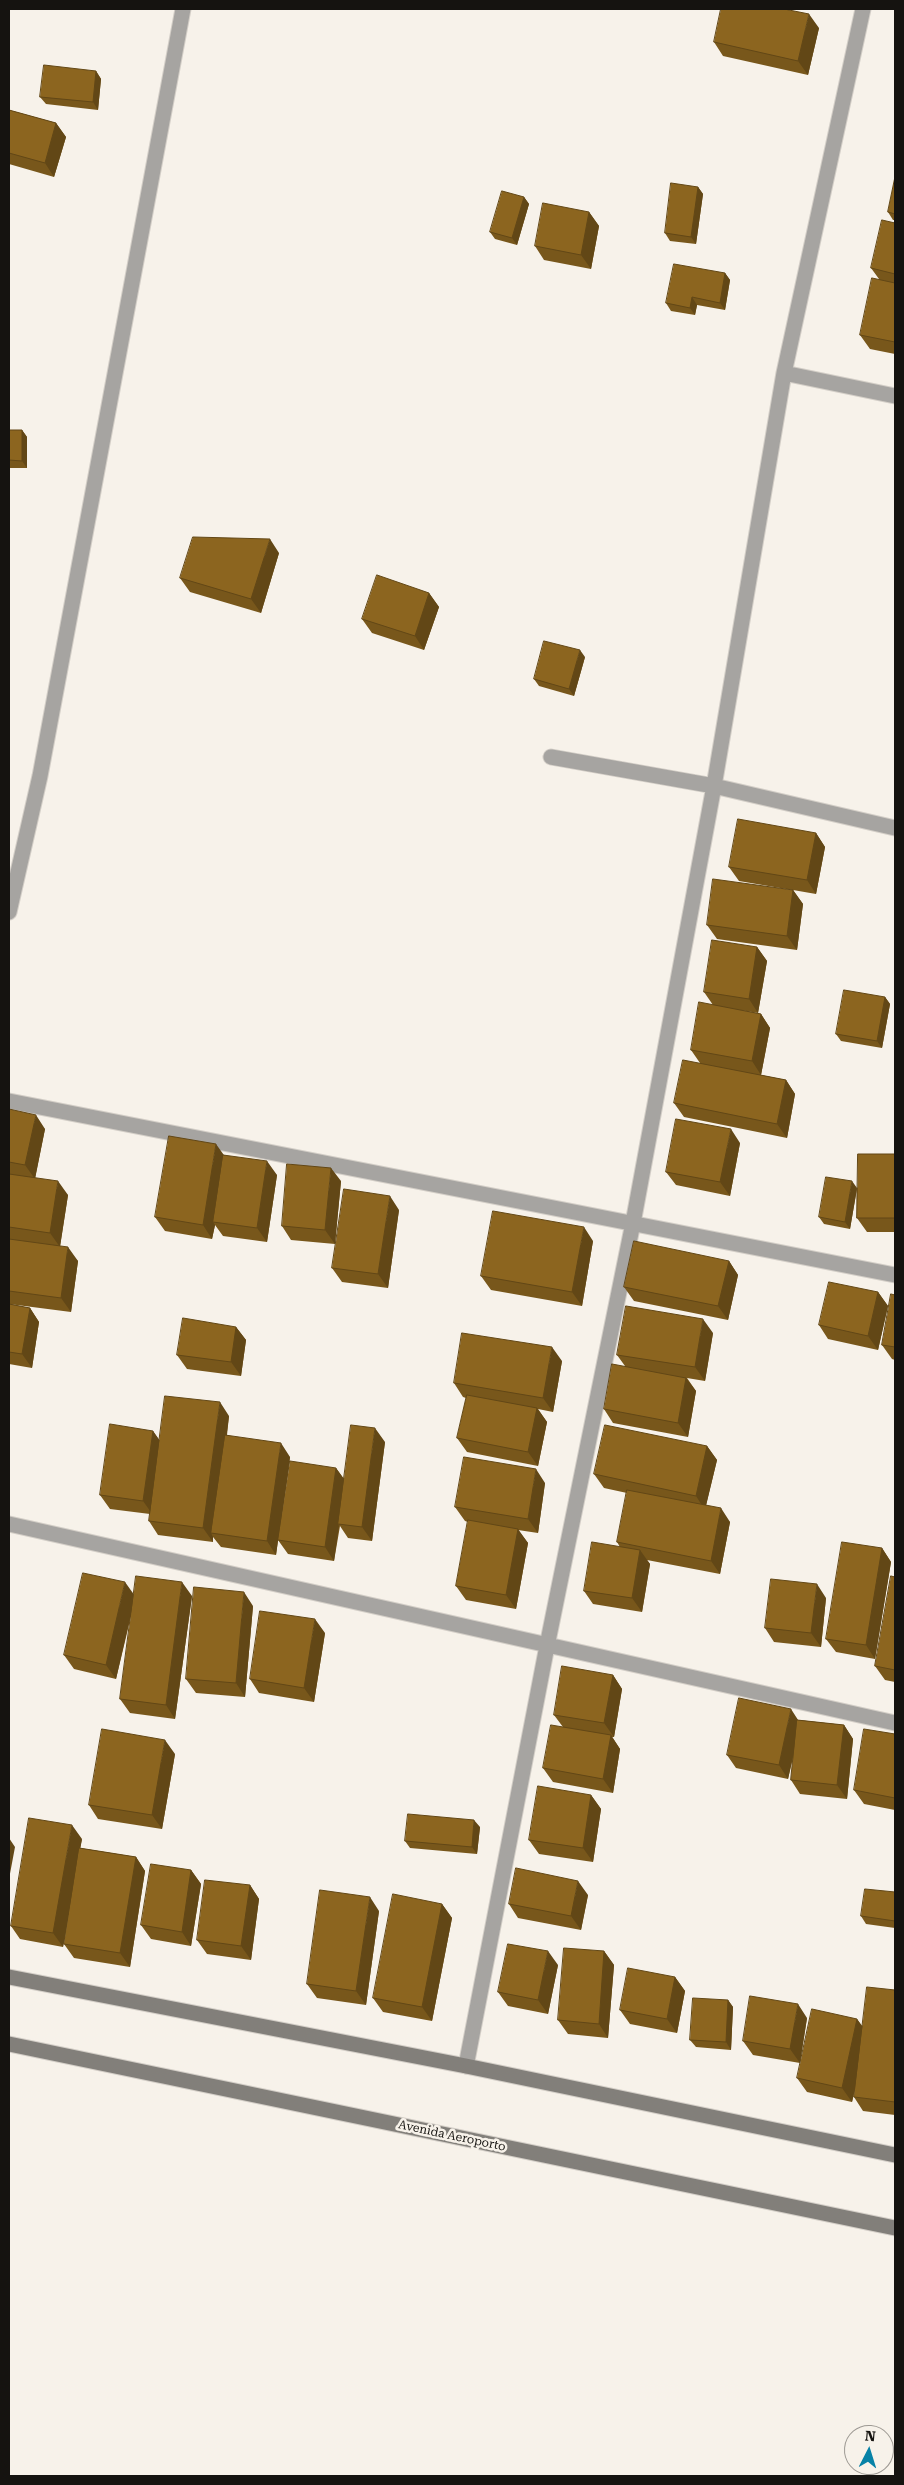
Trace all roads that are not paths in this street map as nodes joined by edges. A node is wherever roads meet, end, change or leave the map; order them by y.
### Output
1 (184, 9) edge
2 (863, 9) edge
3 (784, 373) junction
4 (895, 396) edge
5 (551, 757) dead end
6 (714, 786) junction
7 (895, 828) edge
8 (9, 912) edge
9 (9, 1101) edge
10 (633, 1223) junction
11 (895, 1274) edge
12 (9, 1524) edge
13 (547, 1646) junction
14 (895, 1723) edge
15 (9, 1976) edge
16 (9, 2044) edge
17 (466, 2066) junction
18 (895, 2155) edge
19 (895, 2228) edge

1 - 8 street
2 - 3 street
3 - 4 street
3 - 6 street
5 - 6 street
6 - 7 street
6 - 10 street
9 - 10 street
10 - 11 street
10 - 13 street
12 - 13 street
13 - 14 street
13 - 17 street
15 - 17 street
16 - 19 street, Avenida Aeroporto
17 - 18 street

